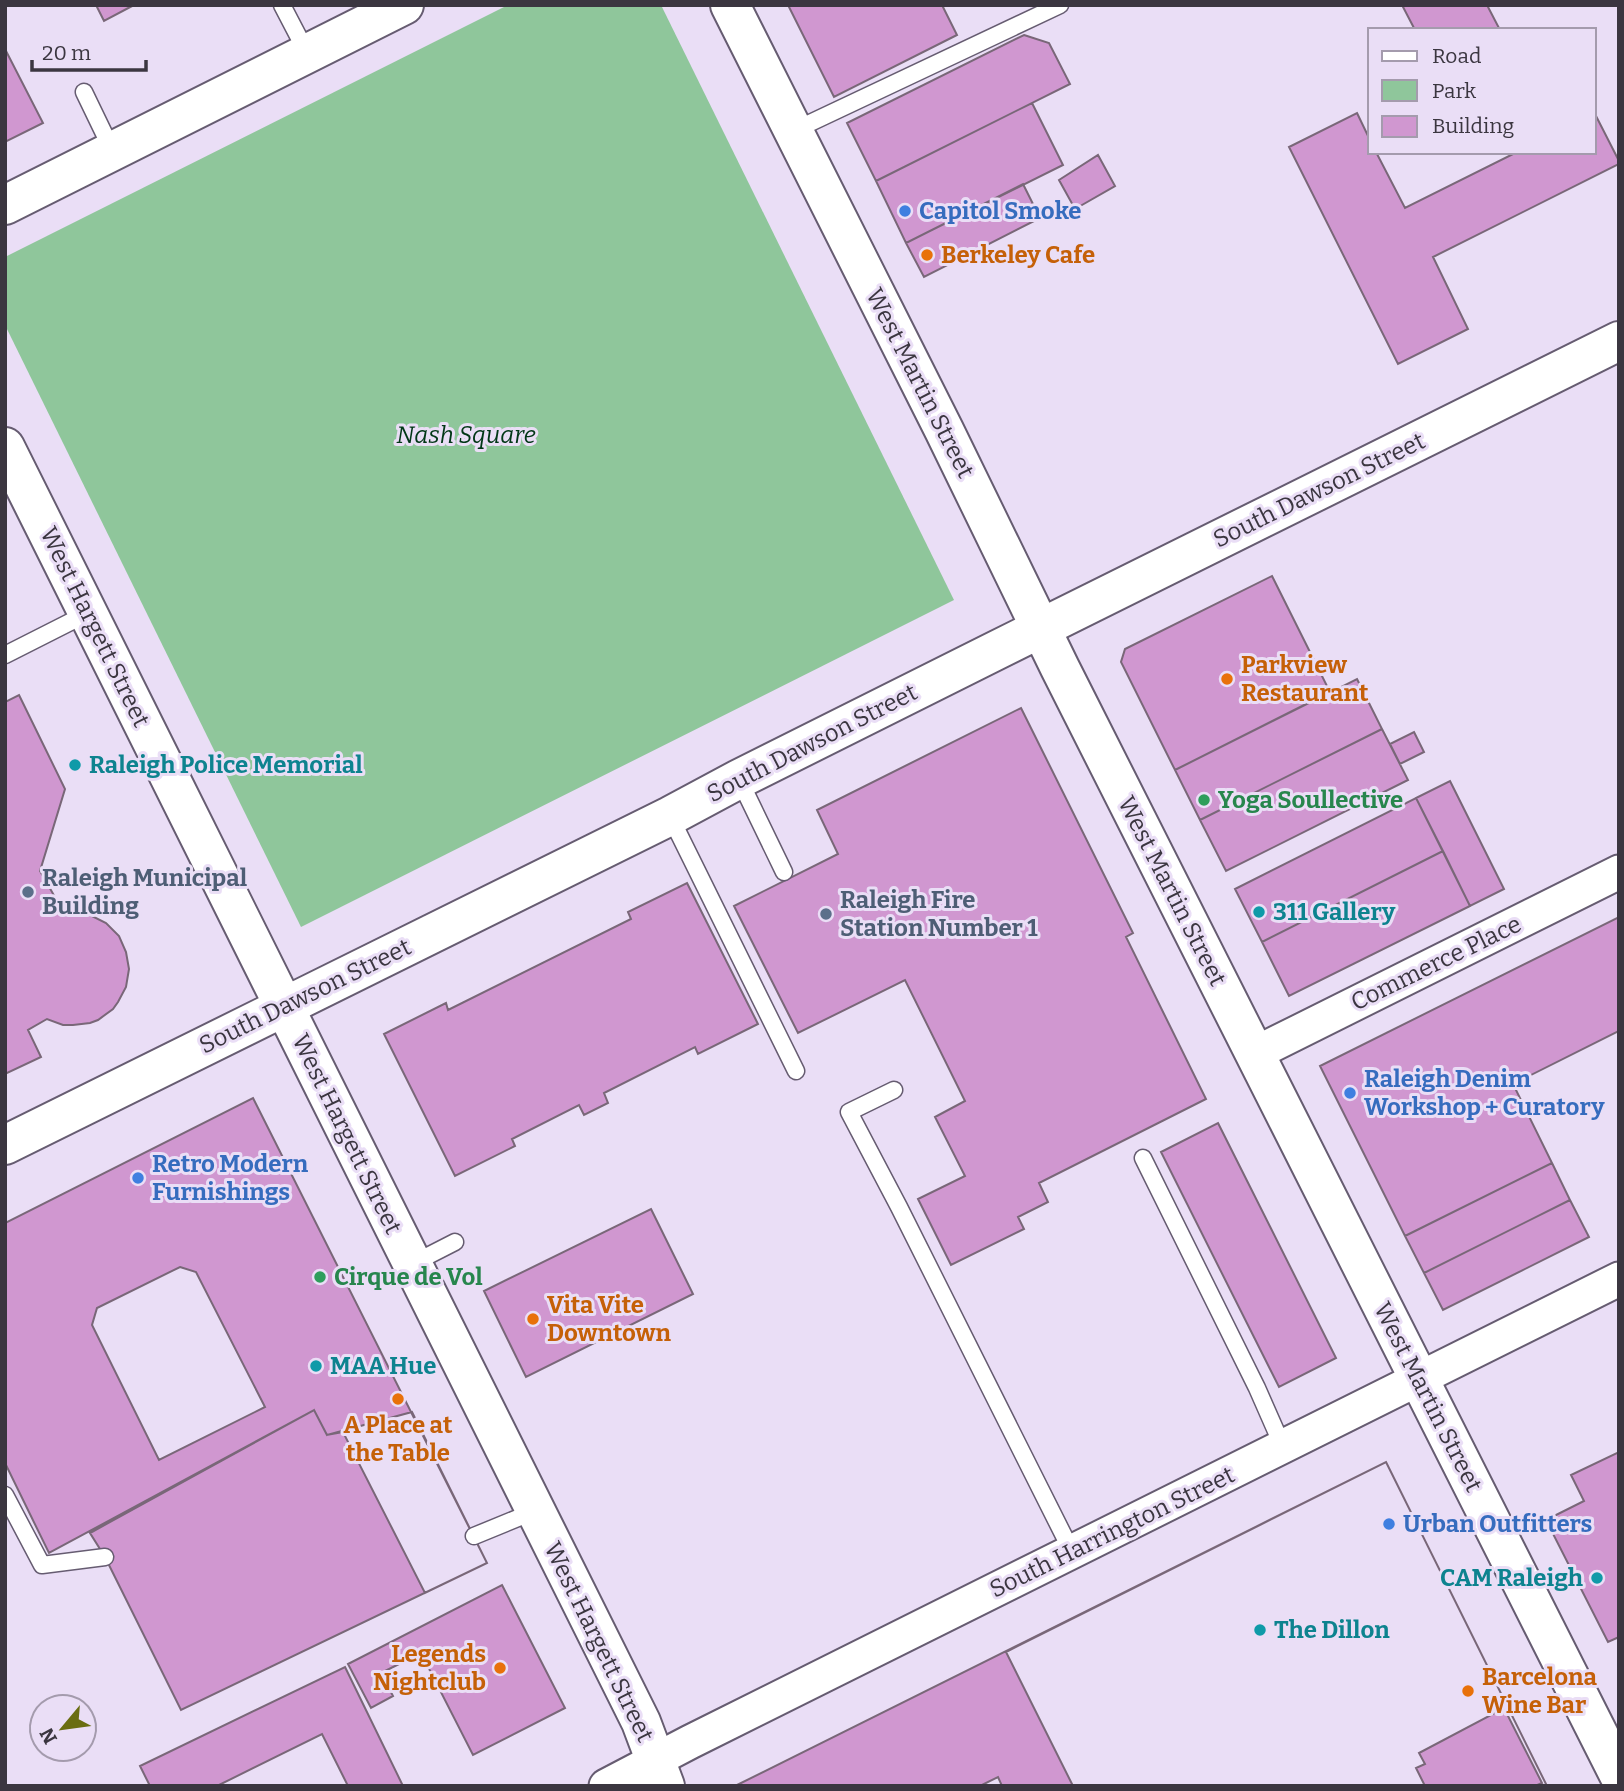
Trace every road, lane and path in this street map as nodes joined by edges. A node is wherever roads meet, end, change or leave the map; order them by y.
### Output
1 (282, 5) edge
2 (404, 5) edge
3 (730, 5) edge
4 (1059, 5) edge
5 (307, 53) junction
6 (84, 92) dead end
7 (793, 131) junction
8 (112, 150) junction
9 (5, 205) edge
10 (1619, 341) edge
11 (5, 447) edge
12 (88, 613) junction
13 (1041, 628) junction
14 (5, 654) edge
15 (739, 779) junction
16 (670, 816) junction
17 (783, 872) dead end
18 (1619, 872) edge
19 (283, 1006) junction
20 (1254, 1054) junction
21 (796, 1072) dead end
22 (894, 1090) dead end
23 (5, 1145) edge
24 (1143, 1158) dead end
25 (455, 1242) dead end
26 (412, 1264) junction
27 (1619, 1279) edge
28 (1420, 1380) junction
29 (1283, 1447) junction
30 (5, 1495) edge
31 (535, 1511) junction
32 (474, 1536) dead end
33 (1072, 1552) junction
34 (105, 1557) dead end
35 (661, 1773) edge
36 (1619, 1775) edge
37 (606, 1786) edge

1 - 5 lane
2 - 5 street
3 - 7 street, West Martin Street
4 - 7 lane
5 - 8 street
6 - 8 lane
7 - 13 street, West Martin Street
8 - 9 street
10 - 13 street, South Dawson Street
11 - 12 street, West Hargett Street
12 - 14 lane
12 - 19 street, West Hargett Street
13 - 15 street, South Dawson Street
13 - 20 street, West Martin Street
15 - 16 street, South Dawson Street
15 - 17 lane
16 - 19 street, South Dawson Street
16 - 21 lane
18 - 20 street, Commerce Place
19 - 23 street, South Dawson Street
19 - 26 street, West Hargett Street
20 - 28 street, West Martin Street
22 - 33 lane
24 - 29 lane
25 - 26 lane
26 - 31 street, West Hargett Street
27 - 28 street, South Harrington Street
28 - 29 street, South Harrington Street
28 - 36 street, West Martin Street
29 - 33 street, South Harrington Street
30 - 34 lane
31 - 32 lane
31 - 35 street, West Hargett Street
33 - 35 street, South Harrington Street
35 - 37 street, South Harrington Street

